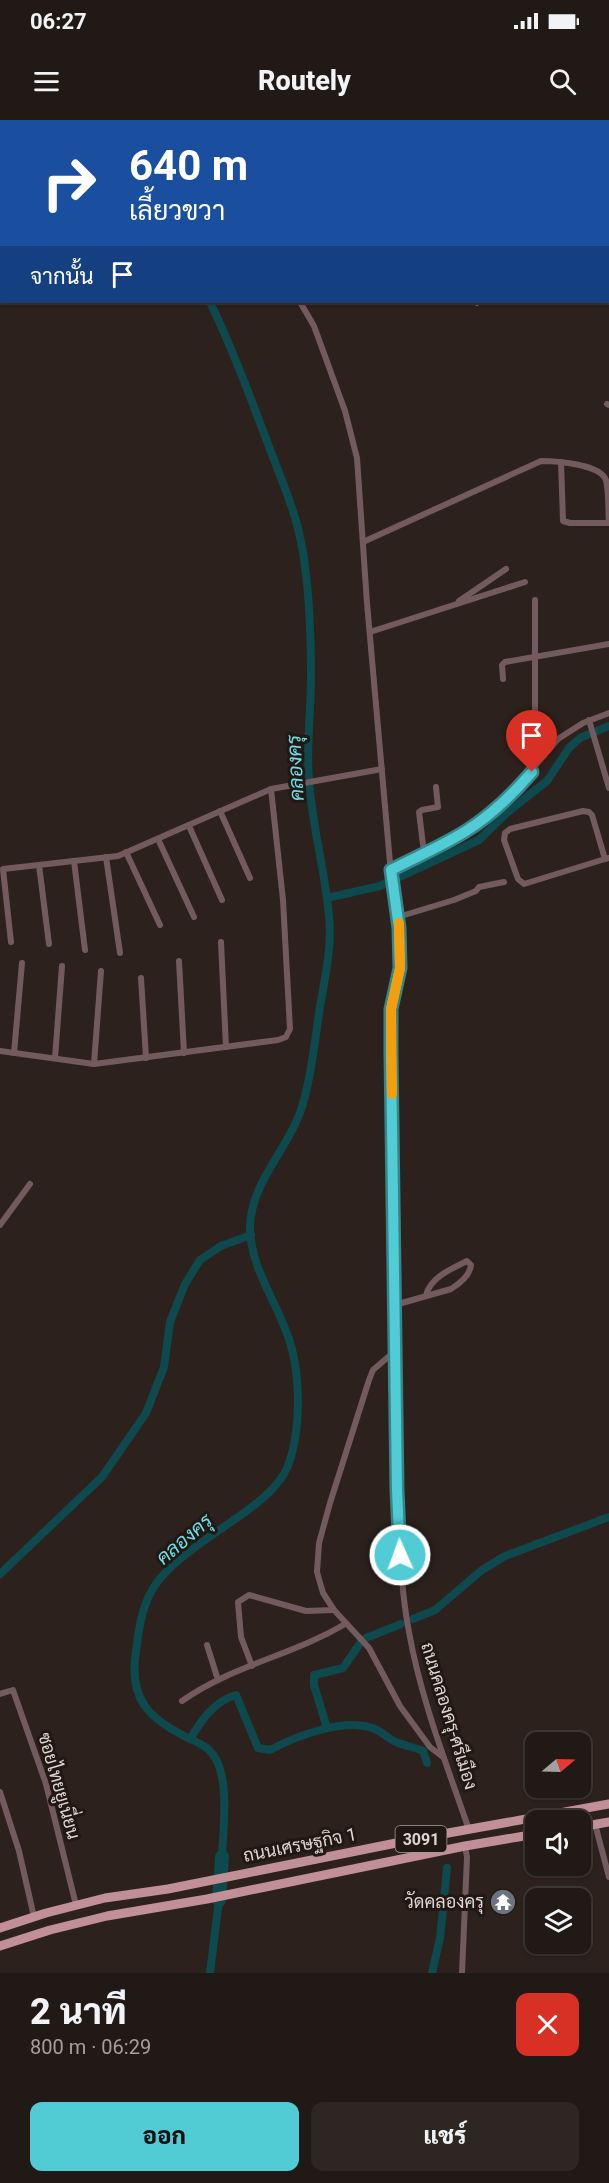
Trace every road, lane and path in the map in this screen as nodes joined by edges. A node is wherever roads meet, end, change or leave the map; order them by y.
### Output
1 (301, 303) edge
2 (561, 462) junction
3 (609, 523) edge
4 (363, 542) junction
5 (506, 568) dead end
6 (525, 582) dead end
7 (535, 600) dead end
8 (454, 604) junction
9 (370, 632) junction
10 (609, 644) edge
11 (535, 656) junction
12 (503, 679) dead end
13 (609, 713) edge
14 (590, 723) junction
15 (544, 756) junction
16 (382, 769) junction
17 (435, 787) dead end
18 (609, 788) edge
19 (271, 789) junction
20 (220, 811) junction
21 (189, 826) junction
22 (158, 839) junction
23 (126, 852) junction
24 (424, 853) junction
25 (106, 857) junction
26 (607, 859) edge
27 (74, 861) junction
28 (39, 865) junction
29 (1, 869) edge
30 (391, 872) junction
31 (250, 878) dead end
32 (504, 882) dead end
33 (222, 900) dead end
34 (398, 916) junction
35 (194, 917) dead end
36 (160, 925) dead end
37 (11, 942) dead end
38 (221, 942) dead end
39 (49, 944) dead end
40 (85, 950) dead end
41 (120, 953) dead end
42 (179, 961) dead end
43 (22, 963) dead end
44 (62, 966) dead end
45 (101, 971) dead end
46 (141, 978) dead end
47 (226, 1047) junction
48 (0, 1051) edge
49 (15, 1053) junction
50 (184, 1053) junction
51 (55, 1058) junction
52 (146, 1058) junction
53 (94, 1064) junction
54 (30, 1184) dead end
55 (0, 1225) edge
56 (426, 1295) junction
57 (395, 1305) junction
58 (395, 1351) junction
59 (334, 1610) junction
60 (345, 1624) junction
61 (207, 1645) dead end
62 (252, 1666) junction
63 (218, 1680) junction
64 (0, 1694) edge
65 (182, 1701) dead end
66 (445, 1760) junction
67 (0, 1795) edge
68 (609, 1804) edge
69 (609, 1822) edge
70 (595, 1824) junction
71 (591, 1825) edge
72 (469, 1830) junction
73 (525, 1836) edge
74 (465, 1846) junction
75 (607, 1864) edge
76 (609, 1877) edge
77 (76, 1905) junction
78 (34, 1917) junction
79 (0, 1928) edge
80 (0, 1946) edge
81 (462, 1973) edge

1 - 4 street, ถนนคลองครุ-ศรีเมือง
2 - 3 street
2 - 3 street
2 - 4 street
4 - 9 street, ถนนคลองครุ-ศรีเมือง
5 - 8 street
6 - 8 street
7 - 11 street
8 - 9 street
9 - 16 street, ถนนคลองครุ-ศรีเมือง
10 - 11 street
11 - 12 street
11 - 15 street
13 - 14 street
14 - 15 street
14 - 18 street
15 - 24 street
16 - 19 street
16 - 30 street, ถนนคลองครุ-ศรีเมือง
17 - 24 street
19 - 20 street
19 - 47 street
20 - 21 street
20 - 31 street
21 - 22 street
21 - 33 street
22 - 23 street
22 - 35 street
23 - 25 street
23 - 36 street
24 - 30 street
25 - 27 street
25 - 41 street
26 - 26 street
27 - 28 street
27 - 40 street
28 - 29 street
28 - 39 street
29 - 37 street
30 - 34 street, ถนนคลองครุ-ศรีเมือง
32 - 34 street
34 - 57 street, ถนนคลองครุ-ศรีเมือง
38 - 47 street
42 - 50 street
43 - 49 street
44 - 51 street
45 - 53 street
46 - 52 street
47 - 50 street
48 - 49 street
49 - 51 street
50 - 52 street
51 - 53 street
52 - 53 street
54 - 55 street
56 - 56 street
56 - 57 street
57 - 58 street, ถนนคลองครุ-ศรีเมือง
58 - 59 street
58 - 66 street, ถนนคลองครุ-ศรีเมือง
59 - 60 street
59 - 62 street
60 - 62 street
60 - 66 street
61 - 63 street
62 - 63 street
63 - 65 street
64 - 77 street, ซอยไทยยูเนี่ยน
66 - 72 street, ถนนคลองครุ-ศรีเมือง
67 - 78 street
68 - 72 main road, ถนนเศรษฐกิจ 1 / 3091
69 - 70 main road
70 - 71 main road
70 - 75 street
72 - 77 main road, ถนนเศรษฐกิจ 1 / 3091
73 - 74 main road, ถนนเศรษฐกิจ 1 / 3091
74 - 80 main road, ถนนเศรษฐกิจ 1 / 3091
74 - 81 street
75 - 76 street
77 - 78 main road, ถนนเศรษฐกิจ 1 / 3091
78 - 79 main road, ถนนเศรษฐกิจ 1 / 3091

